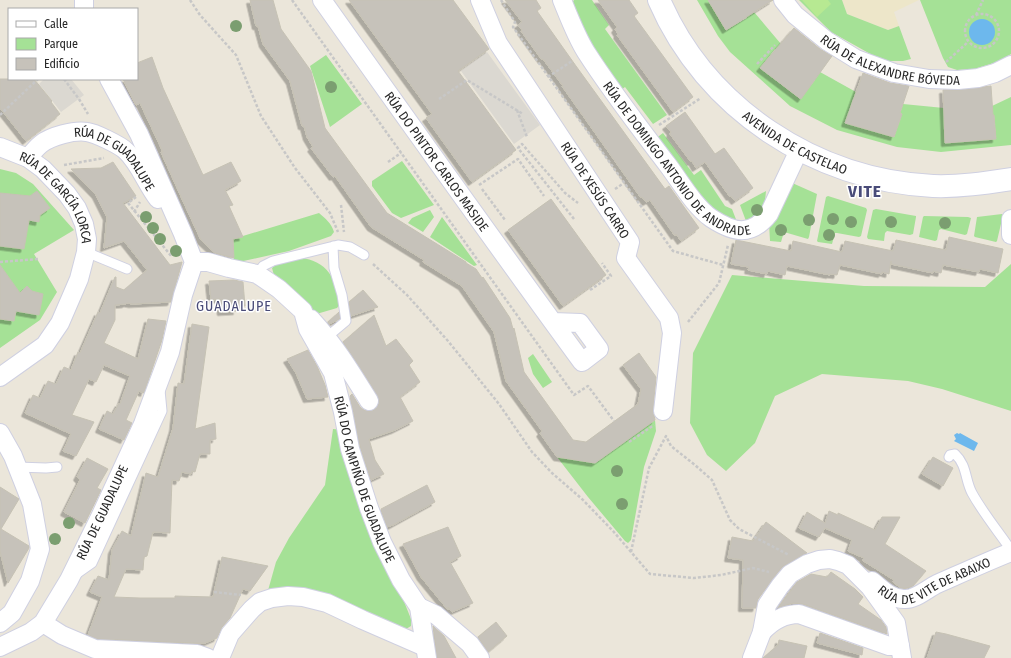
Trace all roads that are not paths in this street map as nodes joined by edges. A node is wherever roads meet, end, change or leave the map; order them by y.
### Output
1 (322, 0) edge
2 (480, 0) edge
3 (562, 0) edge
4 (660, 0) edge
5 (783, 0) edge
6 (1011, 65) edge
7 (110, 80) edge
8 (0, 147) edge
9 (799, 150) junction
10 (28, 158) junction
11 (1011, 179) edge
12 (1011, 219) edge
13 (183, 234) junction
14 (1011, 235) edge
15 (333, 246) junction
16 (86, 252) junction
17 (364, 255) road end
18 (186, 260) junction
19 (127, 269) dead end
20 (257, 274) junction
21 (303, 311) junction
22 (553, 322) dead end
23 (328, 337) junction
24 (0, 377) edge
25 (369, 401) dead end
26 (663, 411) road end
27 (0, 433) edge
28 (949, 457) dead end
29 (17, 467) junction
30 (57, 467) dead end
31 (1011, 551) edge
32 (862, 578) junction
33 (419, 607) junction
34 (0, 623) edge
35 (43, 623) junction
36 (762, 632) junction
37 (0, 647) edge
38 (426, 652) edge
39 (901, 652) edge
40 (208, 658) edge
41 (220, 658) edge
42 (480, 658) edge
43 (752, 658) edge

1 - 22 street, RÚA DO PINTOR CARLOS MASIDE
2 - 26 street, RÚA DE XESÚS CARRO
3 - 9 street, RÚA DE DOMINGO ANTONIO DE ANDRADE
4 - 9 street, AVENIDA DE CASTELAO
5 - 6 street, RÚA DE ALEXANDRE BÓVEDA
7 - 13 street, RÚA DE GUADALUPE
8 - 10 street, RÚA DE GARCÍA LORCA
9 - 11 street, AVENIDA DE CASTELAO
10 - 13 street, RÚA DE GUADALUPE
10 - 16 street, RÚA DE GARCÍA LORCA
12 - 14 street
13 - 18 street, RÚA DE GUADALUPE
15 - 17 lane
15 - 20 lane
15 - 23 lane
16 - 19 lane
16 - 24 street, RÚA DE GARCÍA LORCA
18 - 20 street, RÚA DO CAMPIÑO DE GUADALUPE
18 - 35 street, RÚA DE GUADALUPE
20 - 21 street, RÚA DO CAMPIÑO DE GUADALUPE
21 - 23 street, RÚA DO CAMPIÑO DE GUADALUPE
21 - 33 street, RÚA DO CAMPIÑO DE GUADALUPE
23 - 25 street, RÚA DO CAMPIÑO DE GUADALUPE
27 - 29 street
28 - 31 lane
29 - 30 lane
29 - 34 street
31 - 32 street, RÚA DE VITE DE ABAIXO
32 - 36 street, RÚA DE VITE DE ABAIXO
32 - 39 street, RÚA DE VITE DE ABAIXO
33 - 38 street, RÚA DO CAMPIÑO DE GUADALUPE
33 - 42 street
35 - 37 street
35 - 40 street
36 - 39 street
36 - 43 street, RÚA DE VITE DE ABAIXO
38 - 41 street, RÚA DO CAMPIÑO DE GUADALUPE

